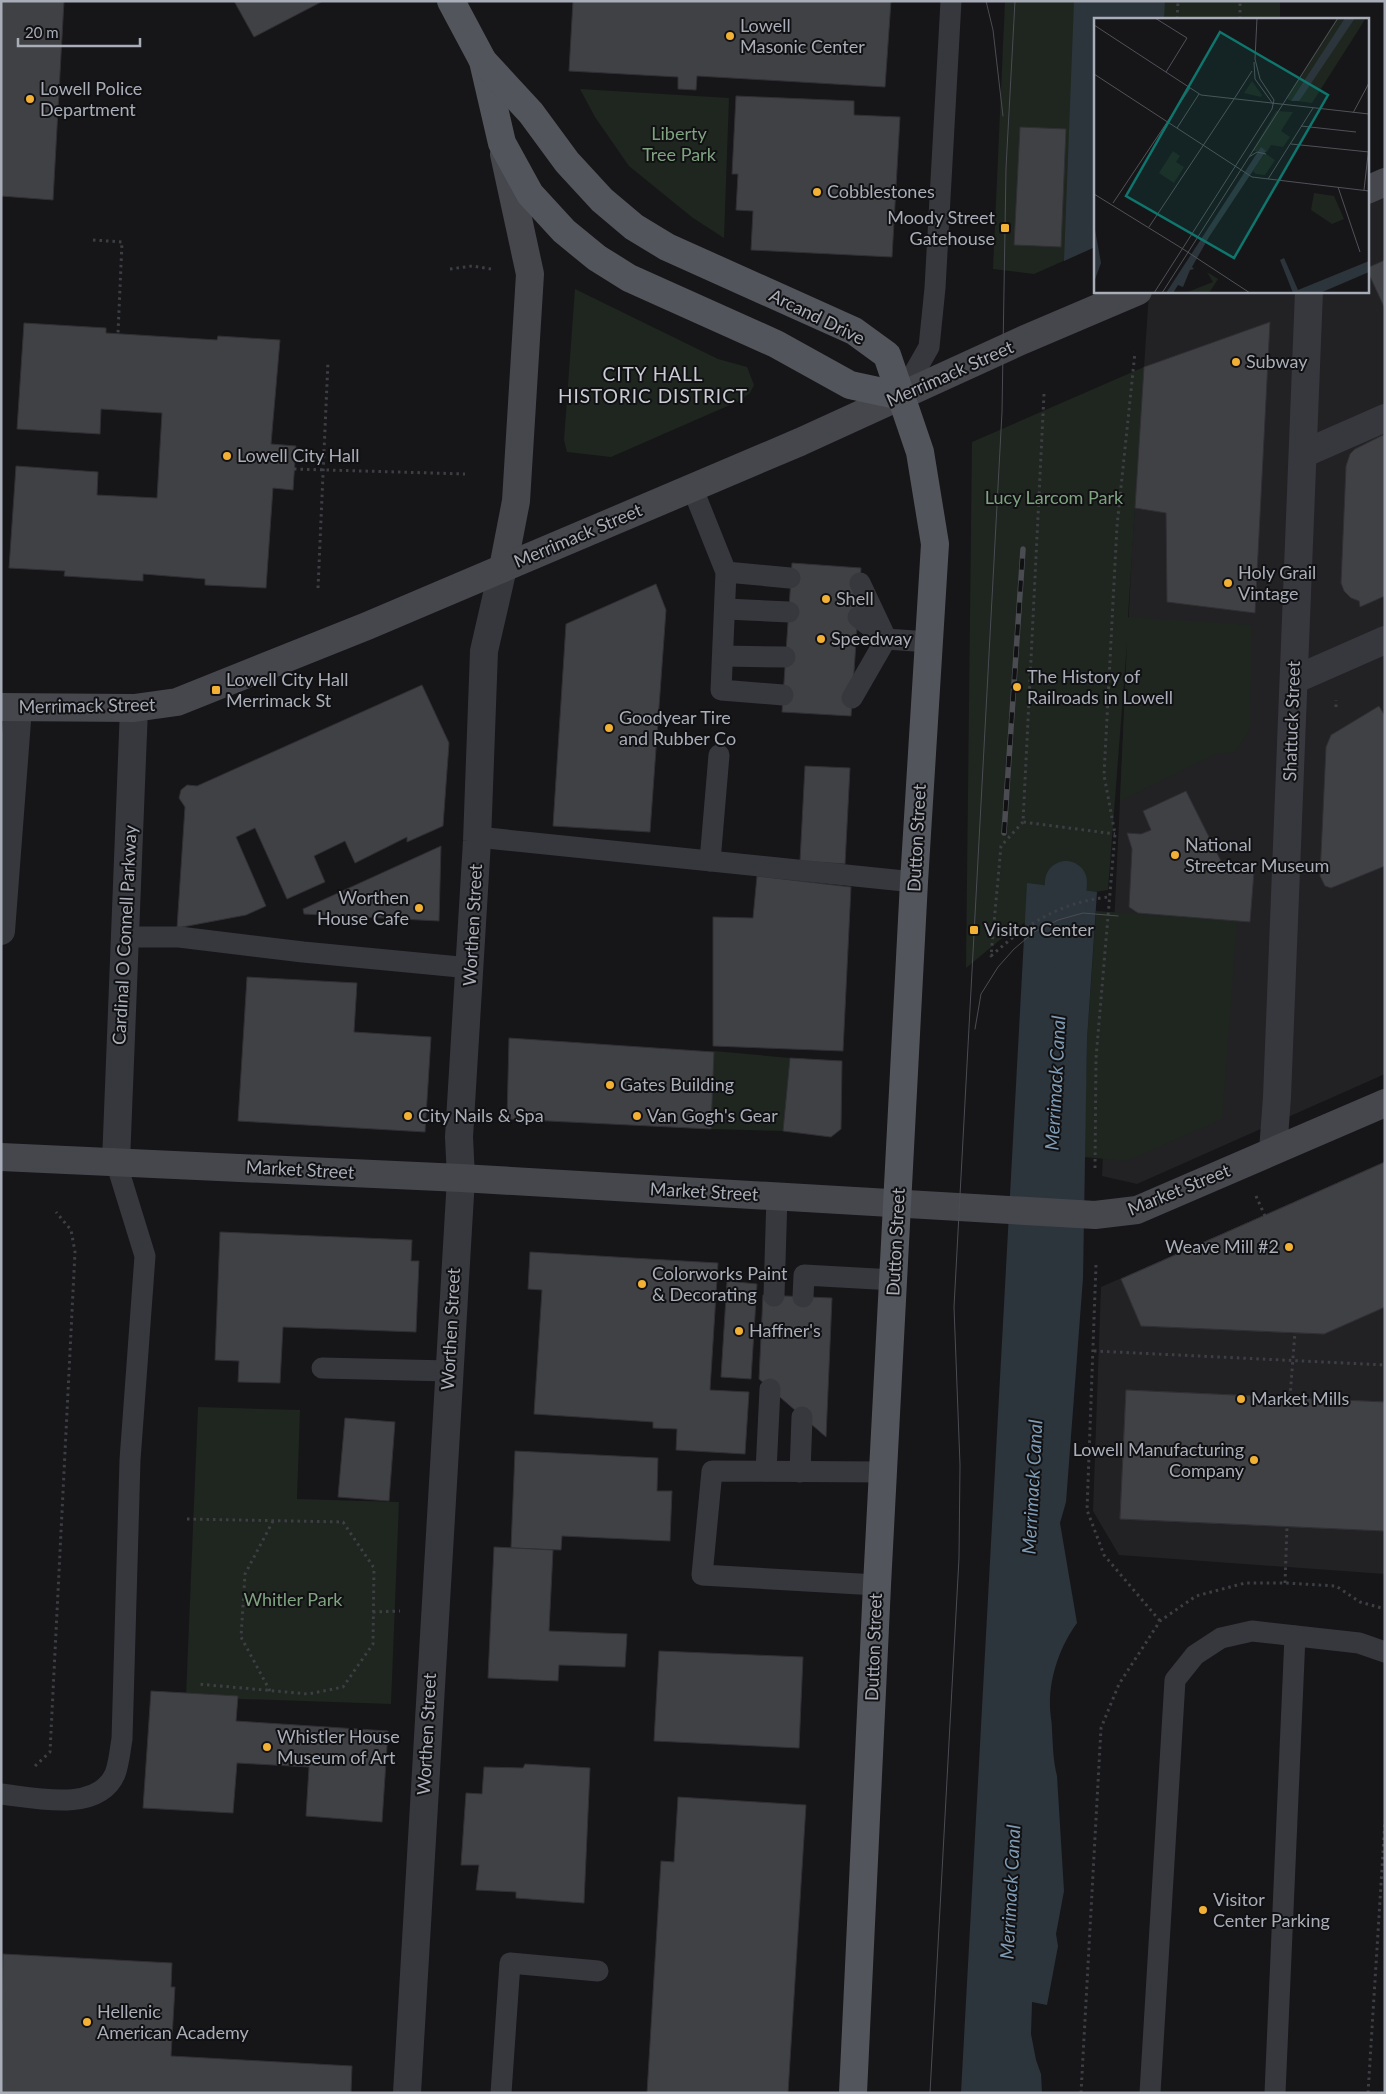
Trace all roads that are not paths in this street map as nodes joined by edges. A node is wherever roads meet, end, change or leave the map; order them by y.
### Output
1 (451, 1) edge
2 (950, 1) edge
3 (483, 61) junction
4 (502, 143) junction
5 (1385, 182) edge
6 (1368, 190) edge
7 (1136, 292) edge
8 (1309, 292) edge
9 (901, 396) junction
10 (1385, 418) edge
11 (1303, 454) junction
12 (692, 487) junction
13 (503, 568) junction
14 (726, 572) junction
15 (790, 578) dead end
16 (860, 583) dead end
17 (726, 609) junction
18 (789, 612) dead end
19 (858, 617) dead end
20 (886, 639) junction
21 (1385, 640) edge
22 (929, 642) junction
23 (723, 656) junction
24 (785, 657) dead end
25 (855, 662) dead end
26 (1294, 680) junction
27 (783, 695) dead end
28 (852, 698) dead end
29 (9, 707) edge
30 (134, 708) junction
31 (719, 755) dead end
32 (478, 837) junction
33 (710, 861) junction
34 (914, 882) junction
35 (1, 931) edge
36 (124, 937) junction
37 (470, 968) junction
38 (1385, 1103) edge
39 (1273, 1152) junction
40 (1, 1157) edge
41 (116, 1162) junction
42 (461, 1178) junction
43 (777, 1196) junction
44 (897, 1203) junction
45 (775, 1273) junction
46 (804, 1275) junction
47 (894, 1280) junction
48 (774, 1296) dead end
49 (803, 1297) dead end
50 (322, 1368) dead end
51 (448, 1371) junction
52 (770, 1389) dead end
53 (802, 1417) dead end
54 (766, 1471) junction
55 (800, 1472) junction
56 (884, 1472) junction
57 (877, 1584) junction
58 (1295, 1636) junction
59 (1385, 1652) edge
60 (1, 1794) edge
61 (598, 1971) dead end
62 (407, 2093) edge
63 (501, 2093) edge
64 (853, 2093) edge
65 (1150, 2093) edge
66 (1275, 2093) edge

1 - 3 main road, Arcand Drive
2 - 9 lane
3 - 4 main road, Arcand Drive
3 - 9 main road, Arcand Drive
4 - 9 main road, Arcand Drive
4 - 13 main road, Arcand Drive
5 - 6 main road
7 - 9 main road, Merrimack Street
8 - 11 street, Shattuck Street
9 - 12 main road, Merrimack Street
9 - 22 main road, Dutton Street
10 - 11 street
11 - 26 street, Shattuck Street
12 - 13 main road, Merrimack Street
12 - 14 lane
13 - 30 main road, Merrimack Street
13 - 32 street, Worthen Street
14 - 15 lane
14 - 17 lane
16 - 20 lane
17 - 18 lane
17 - 23 lane
19 - 20 lane
20 - 22 lane
20 - 25 lane
20 - 28 lane
21 - 26 street
22 - 34 main road, Dutton Street
23 - 24 lane
23 - 27 lane
26 - 39 street, Shattuck Street
29 - 30 main road, Merrimack Street
29 - 35 street
30 - 36 street, Cardinal O Connell Parkway
31 - 33 lane
32 - 33 lane
32 - 37 street, Worthen Street
33 - 34 lane
34 - 44 main road, Dutton Street
36 - 37 lane
36 - 41 street, Cardinal O Connell Parkway
37 - 42 street, Worthen Street
38 - 39 main road, Market Street
39 - 44 main road, Market Street
40 - 41 main road, Market Street
41 - 42 main road, Market Street
41 - 60 lane
42 - 43 main road, Market Street
42 - 51 street, Worthen Street
43 - 44 main road, Market Street
43 - 45 lane
44 - 47 main road, Dutton Street
45 - 46 lane
45 - 48 lane
46 - 47 lane
46 - 49 lane
47 - 56 main road, Dutton Street
50 - 51 lane
51 - 62 street, Worthen Street
52 - 54 lane
53 - 55 lane
54 - 55 lane
54 - 57 lane
55 - 56 lane
56 - 57 main road, Dutton Street
57 - 64 main road, Dutton Street
58 - 59 lane
58 - 65 lane
58 - 66 lane
61 - 63 lane

